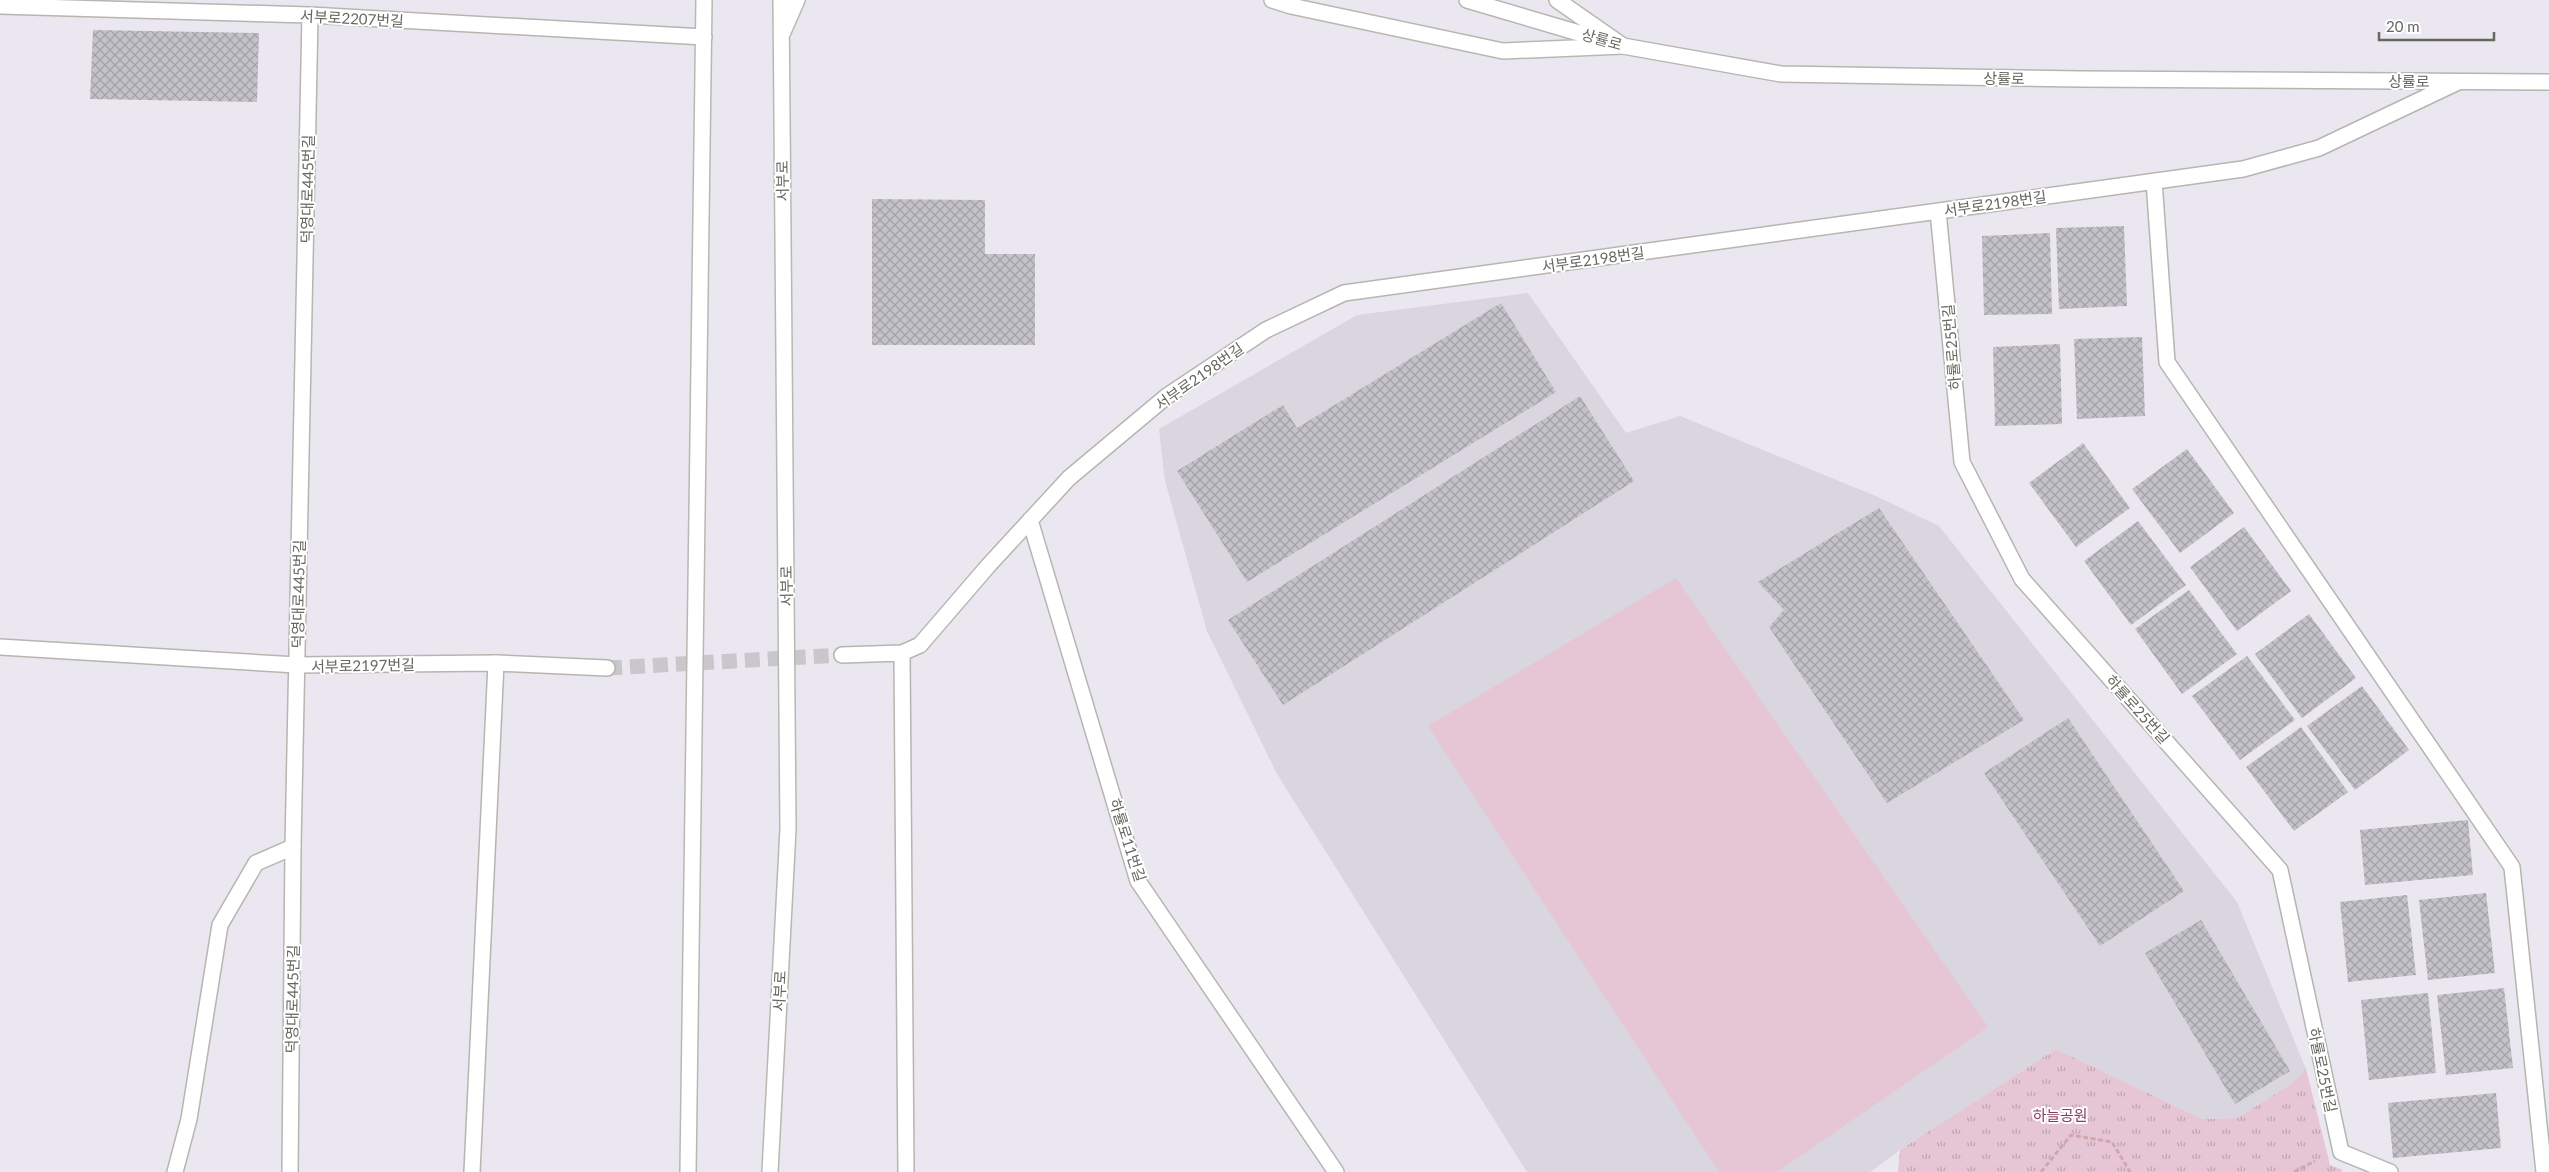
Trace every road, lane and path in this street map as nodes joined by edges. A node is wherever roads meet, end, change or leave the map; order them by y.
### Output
1 (704, 0) edge
2 (781, 0) edge
3 (797, 0) edge
4 (1272, 0) edge
5 (1467, 0) edge
6 (1557, 0) edge
7 (0, 6) edge
8 (310, 15) junction
9 (704, 37) junction
10 (781, 38) junction
11 (1623, 46) junction
12 (2458, 82) junction
13 (2549, 82) edge
14 (2154, 181) junction
15 (1938, 211) junction
16 (1030, 520) junction
17 (0, 647) edge
18 (902, 653) junction
19 (842, 655) tunnel mouth
20 (496, 664) junction
21 (296, 665) junction
22 (607, 668) tunnel mouth
23 (293, 847) junction
24 (175, 1172) edge
25 (290, 1172) edge
26 (472, 1172) edge
27 (688, 1172) edge
28 (770, 1172) edge
29 (906, 1172) edge
30 (1336, 1172) edge
31 (2041, 1172) edge
32 (2130, 1172) edge
33 (2390, 1172) edge
34 (2544, 1172) edge

1 - 9 street
2 - 10 street, 서부로
3 - 10 street
4 - 11 street
5 - 11 street, 상률로
6 - 11 street
7 - 8 street, 서부로2207번길
8 - 9 street, 서부로2207번길
8 - 21 street, 덕영대로445번길
9 - 27 street
10 - 28 street, 서부로
11 - 12 street, 상률로
12 - 13 street, 상률로
12 - 14 street, 서부로2198번길
14 - 15 street, 서부로2198번길
14 - 34 street
15 - 16 street, 서부로2198번길
15 - 33 street, 하률로25번길
16 - 18 street, 서부로2198번길
16 - 30 street, 하률로11번길
17 - 21 street, 서부로2197번길
18 - 19 street, 서부로2198번길
18 - 29 street
20 - 21 street, 서부로2197번길
20 - 22 street, 서부로2197번길
20 - 26 street
21 - 23 street, 덕영대로445번길
23 - 24 street
23 - 25 street, 덕영대로445번길
31 - 32 path

